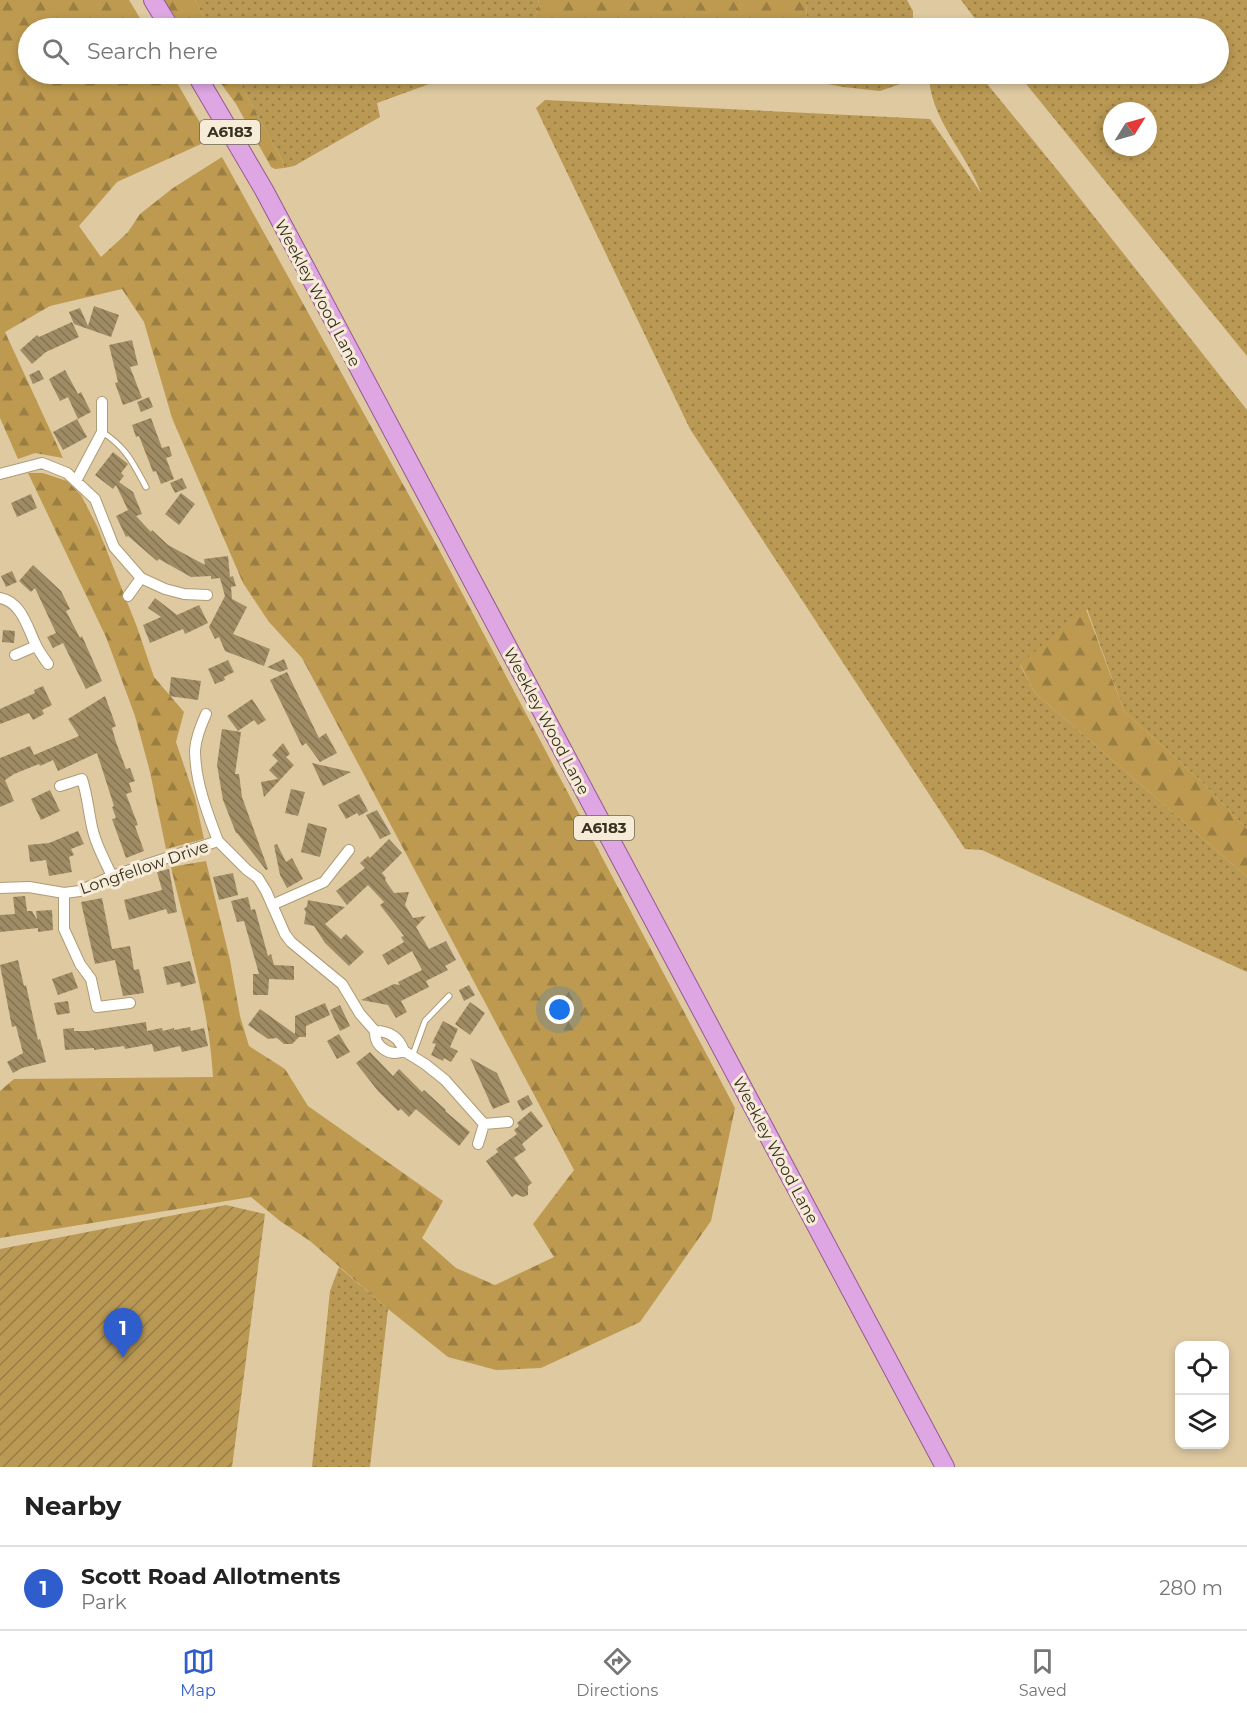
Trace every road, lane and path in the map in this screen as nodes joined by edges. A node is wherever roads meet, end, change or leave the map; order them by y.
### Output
1 (153, 0) edge
2 (164, 18) edge
3 (202, 84) edge
4 (102, 402) dead end
5 (102, 432) junction
6 (0, 474) edge
7 (76, 481) junction
8 (146, 487) dead end
9 (141, 578) junction
10 (207, 595) dead end
11 (128, 596) dead end
12 (0, 598) edge
13 (36, 646) junction
14 (15, 655) dead end
15 (48, 664) dead end
16 (206, 714) dead end
17 (60, 786) dead end
18 (218, 840) junction
19 (349, 850) dead end
20 (112, 876) junction
21 (0, 888) edge
22 (64, 892) junction
23 (272, 905) junction
24 (449, 996) dead end
25 (129, 1003) dead end
26 (375, 1031) junction
27 (408, 1054) junction
28 (508, 1122) dead end
29 (484, 1124) junction
30 (478, 1144) dead end
31 (945, 1467) edge

1 - 2 main road
3 - 31 main road, Weekley Wood Lane / A6183
4 - 5 street
5 - 7 street
5 - 8 lane
6 - 7 street
7 - 9 street
9 - 10 street
9 - 11 street
12 - 13 street
13 - 14 street
13 - 15 street
16 - 18 street
17 - 20 street
18 - 20 street, Longfellow Drive
18 - 23 street, Longfellow Drive
19 - 23 street
20 - 22 street, Longfellow Drive
21 - 22 street, Longfellow Drive
22 - 25 street
23 - 26 street, Longfellow Drive
24 - 27 lane
26 - 27 street, Longfellow Drive
26 - 27 street, Longfellow Drive
27 - 29 street, Longfellow Drive
28 - 29 street
29 - 30 street

